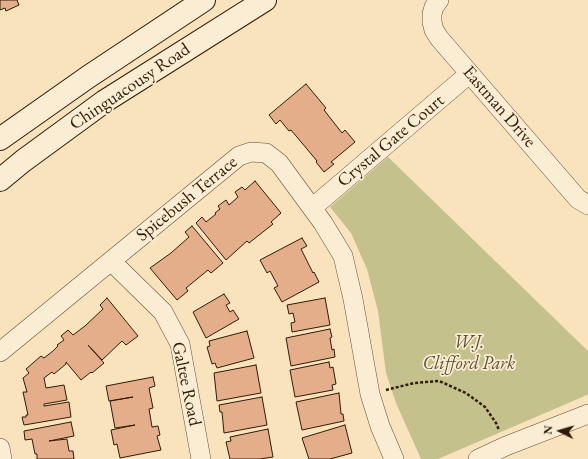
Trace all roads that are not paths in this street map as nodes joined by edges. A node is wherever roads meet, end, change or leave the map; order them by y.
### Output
1 (204, 0) edge
2 (265, 0) edge
3 (439, 0) edge
4 (469, 74) junction
5 (0, 140) edge
6 (0, 180) edge
7 (588, 206) edge
8 (312, 208) junction
9 (111, 261) junction
10 (0, 352) edge
11 (588, 414) edge
12 (0, 448) edge
13 (2, 459) edge
14 (201, 459) edge
15 (394, 459) edge
16 (478, 459) edge

1 - 5 main road, Chinguacousy Road
2 - 6 main road, Chinguacousy Road
3 - 4 street, Eastman Drive
4 - 7 street, Eastman Drive
4 - 8 street, Crystal Gate Court
8 - 9 street, Spicebush Terrace
8 - 15 street, Spicebush Terrace
9 - 10 street, Spicebush Terrace
9 - 14 street, Galtee Road
11 - 16 street
12 - 13 street

